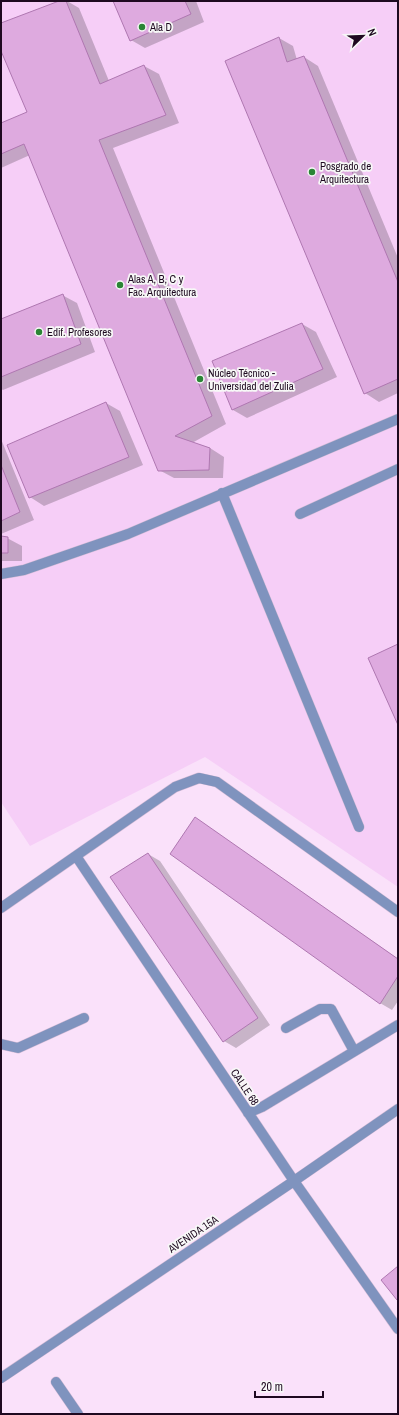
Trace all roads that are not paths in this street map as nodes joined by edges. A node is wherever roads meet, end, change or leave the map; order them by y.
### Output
1 (398, 419) edge
2 (398, 469) edge
3 (222, 493) junction
4 (300, 514) dead end
5 (1, 574) edge
6 (359, 827) dead end
7 (76, 856) junction
8 (1, 908) edge
9 (398, 912) edge
10 (84, 1018) dead end
11 (398, 1025) edge
12 (286, 1028) dead end
13 (1, 1044) edge
14 (354, 1051) junction
15 (398, 1109) edge
16 (248, 1113) junction
17 (294, 1181) junction
18 (398, 1329) edge
19 (1, 1378) edge
20 (56, 1382) dead end
21 (78, 1414) edge

1 - 3 street
2 - 4 street
3 - 5 street
3 - 6 street
7 - 8 street
7 - 9 street
7 - 16 street, CALLE 68
10 - 13 street
11 - 14 street
12 - 14 street
14 - 16 street
15 - 17 street, AVENIDA 15A
16 - 17 street, CALLE 68
17 - 18 street, CALLE 68
17 - 19 street, AVENIDA 15A
20 - 21 street

